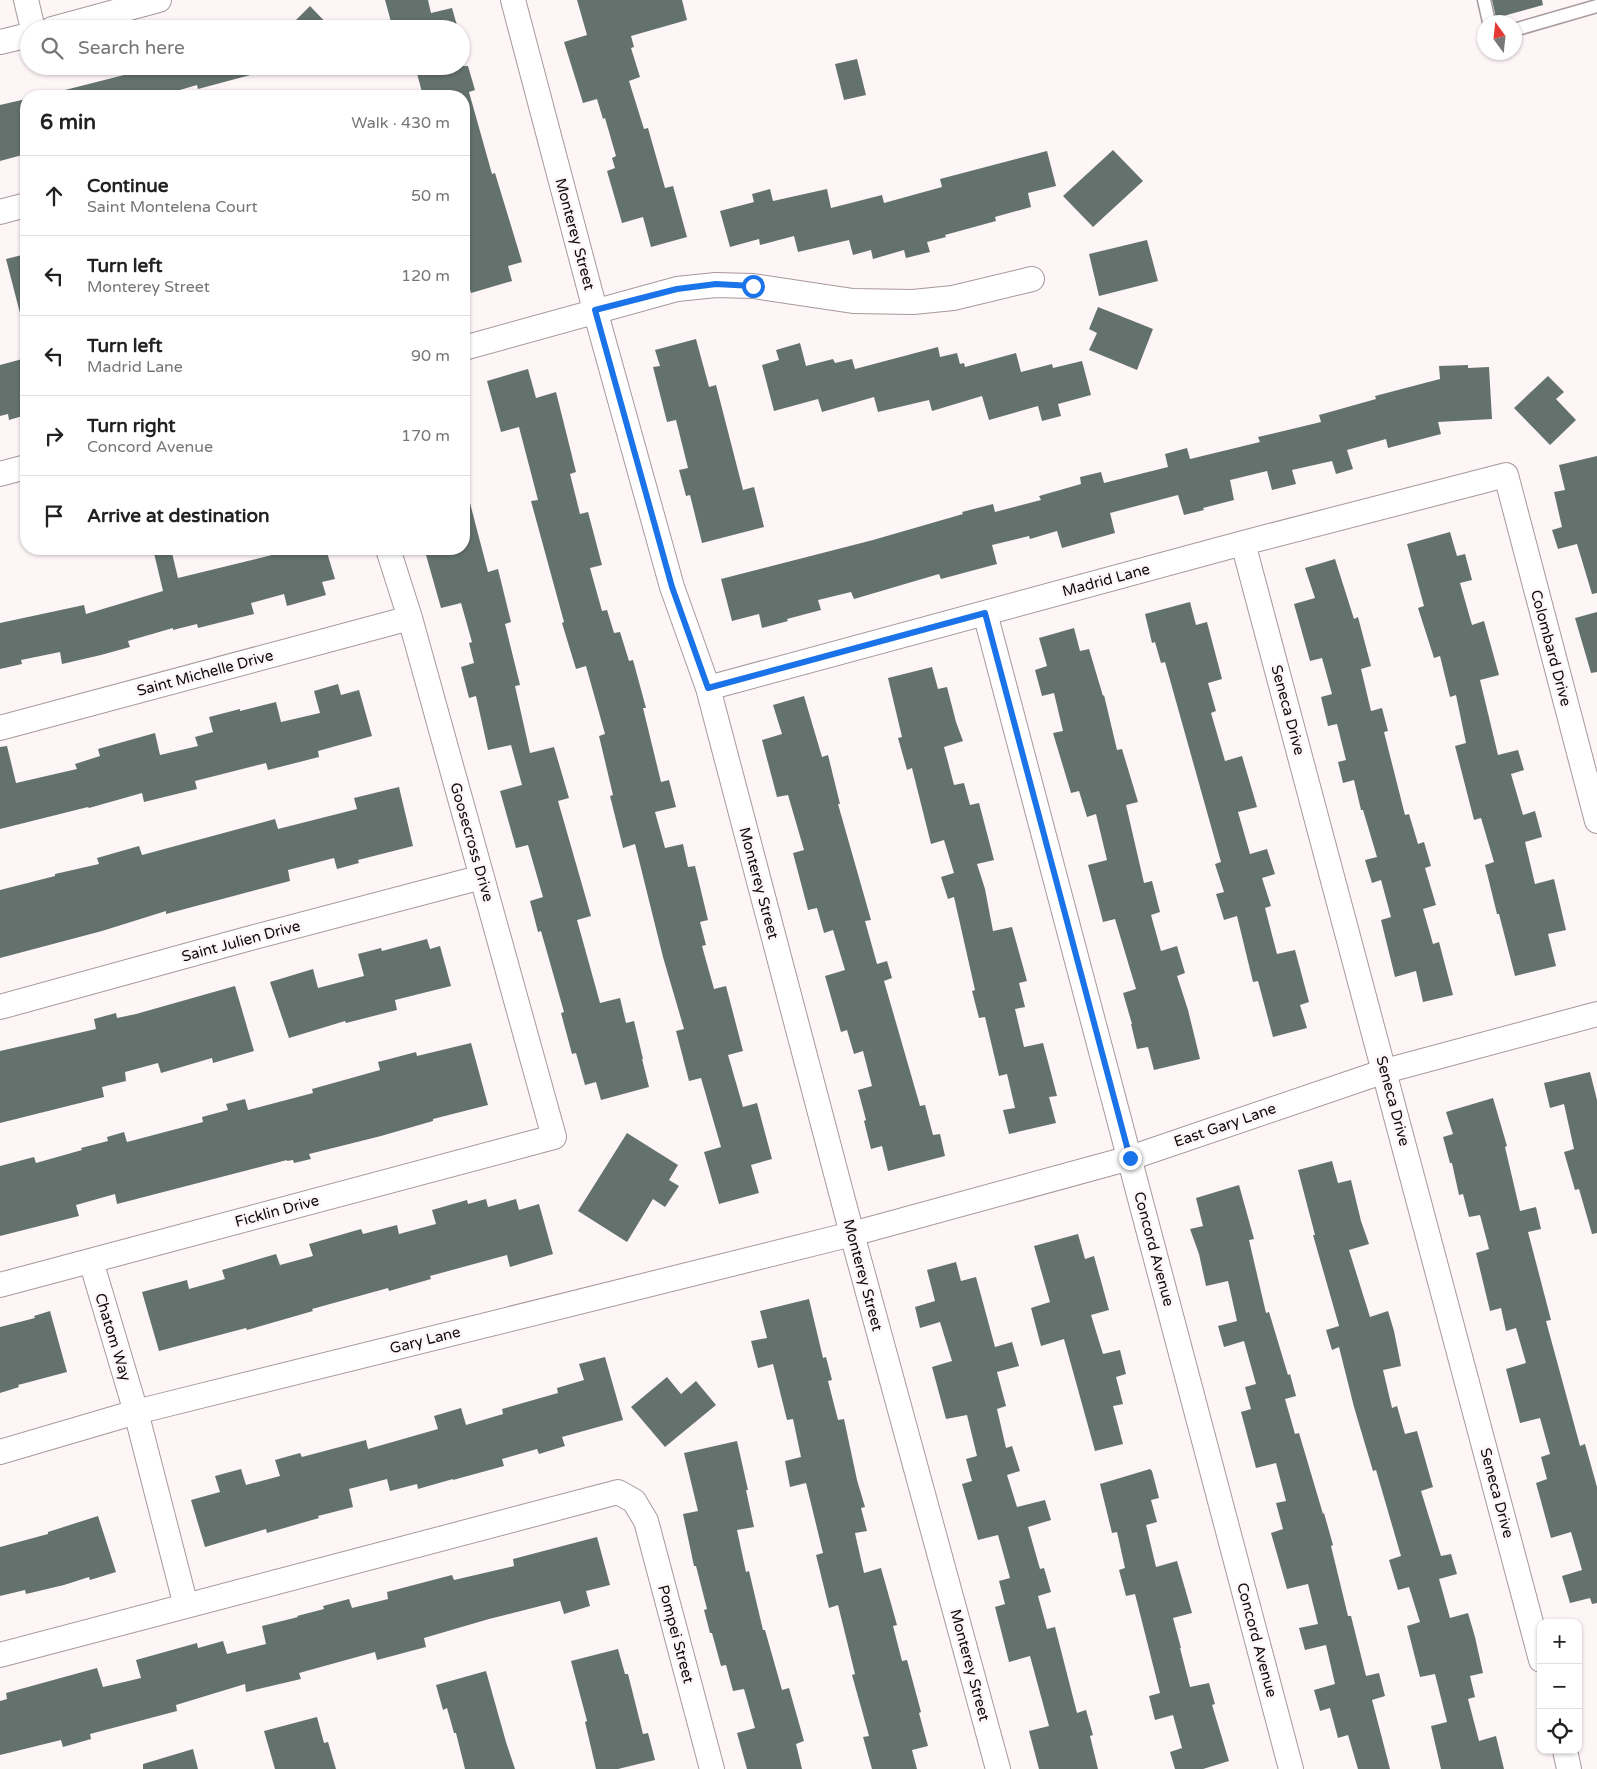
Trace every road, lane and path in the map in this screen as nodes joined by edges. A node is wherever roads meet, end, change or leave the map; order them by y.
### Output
1 (26, 0) edge
2 (159, 0) edge
3 (513, 0) edge
4 (1484, 0) edge
5 (1597, 6) edge
6 (1488, 15) edge
7 (32, 20) edge
8 (85, 20) edge
9 (1522, 28) edge
10 (20, 37) edge
11 (0, 42) edge
12 (20, 207) edge
13 (0, 212) edge
14 (1032, 279) dead end
15 (595, 310) junction
16 (470, 346) edge
17 (20, 469) edge
18 (0, 474) edge
19 (1506, 475) joint
20 (1243, 543) junction
21 (390, 555) edge
22 (985, 613) junction
23 (410, 618) junction
24 (708, 688) junction
25 (0, 728) edge
26 (1597, 821) edge
27 (482, 877) junction
28 (0, 1007) edge
29 (1597, 1014) edge
30 (1385, 1071) junction
31 (554, 1137) joint
32 (1130, 1158) junction
33 (852, 1234) junction
34 (91, 1261) junction
35 (0, 1285) edge
36 (136, 1412) junction
37 (0, 1452) edge
38 (186, 1606) junction
39 (1537, 1645) edge
40 (0, 1655) edge
41 (1565, 1754) edge
42 (712, 1769) edge
43 (998, 1769) edge
44 (1291, 1769) edge
45 (1570, 1769) edge

1 - 7 street
2 - 8 street
3 - 15 street, Monterey Street
4 - 6 lane
5 - 9 lane
10 - 11 street
12 - 13 street
14 - 15 street
15 - 16 street
15 - 24 street, Monterey Street
17 - 18 street
19 - 20 street, Madrid Lane
19 - 26 street, Colombard Drive
20 - 22 street, Madrid Lane
20 - 30 street, Seneca Drive
21 - 23 street, Goosecross Drive
22 - 24 street, Madrid Lane
22 - 32 street, Concord Avenue
23 - 25 street, Saint Michelle Drive
23 - 27 street, Goosecross Drive
24 - 33 street, Monterey Street
27 - 28 street, Saint Julien Drive
27 - 31 street, Goosecross Drive
29 - 30 street, East Gary Lane
30 - 32 street, East Gary Lane
30 - 39 street, Seneca Drive
31 - 34 street, Ficklin Drive
32 - 33 street, East Gary Lane
32 - 44 street, Concord Avenue
33 - 36 street, Gary Lane
33 - 43 street, Monterey Street
34 - 35 street, Ficklin Drive
34 - 36 street, Chatom Way
36 - 37 street, Gary Lane
36 - 38 street, Chatom Way
38 - 40 street
38 - 42 street, Pompei Street
41 - 45 street

